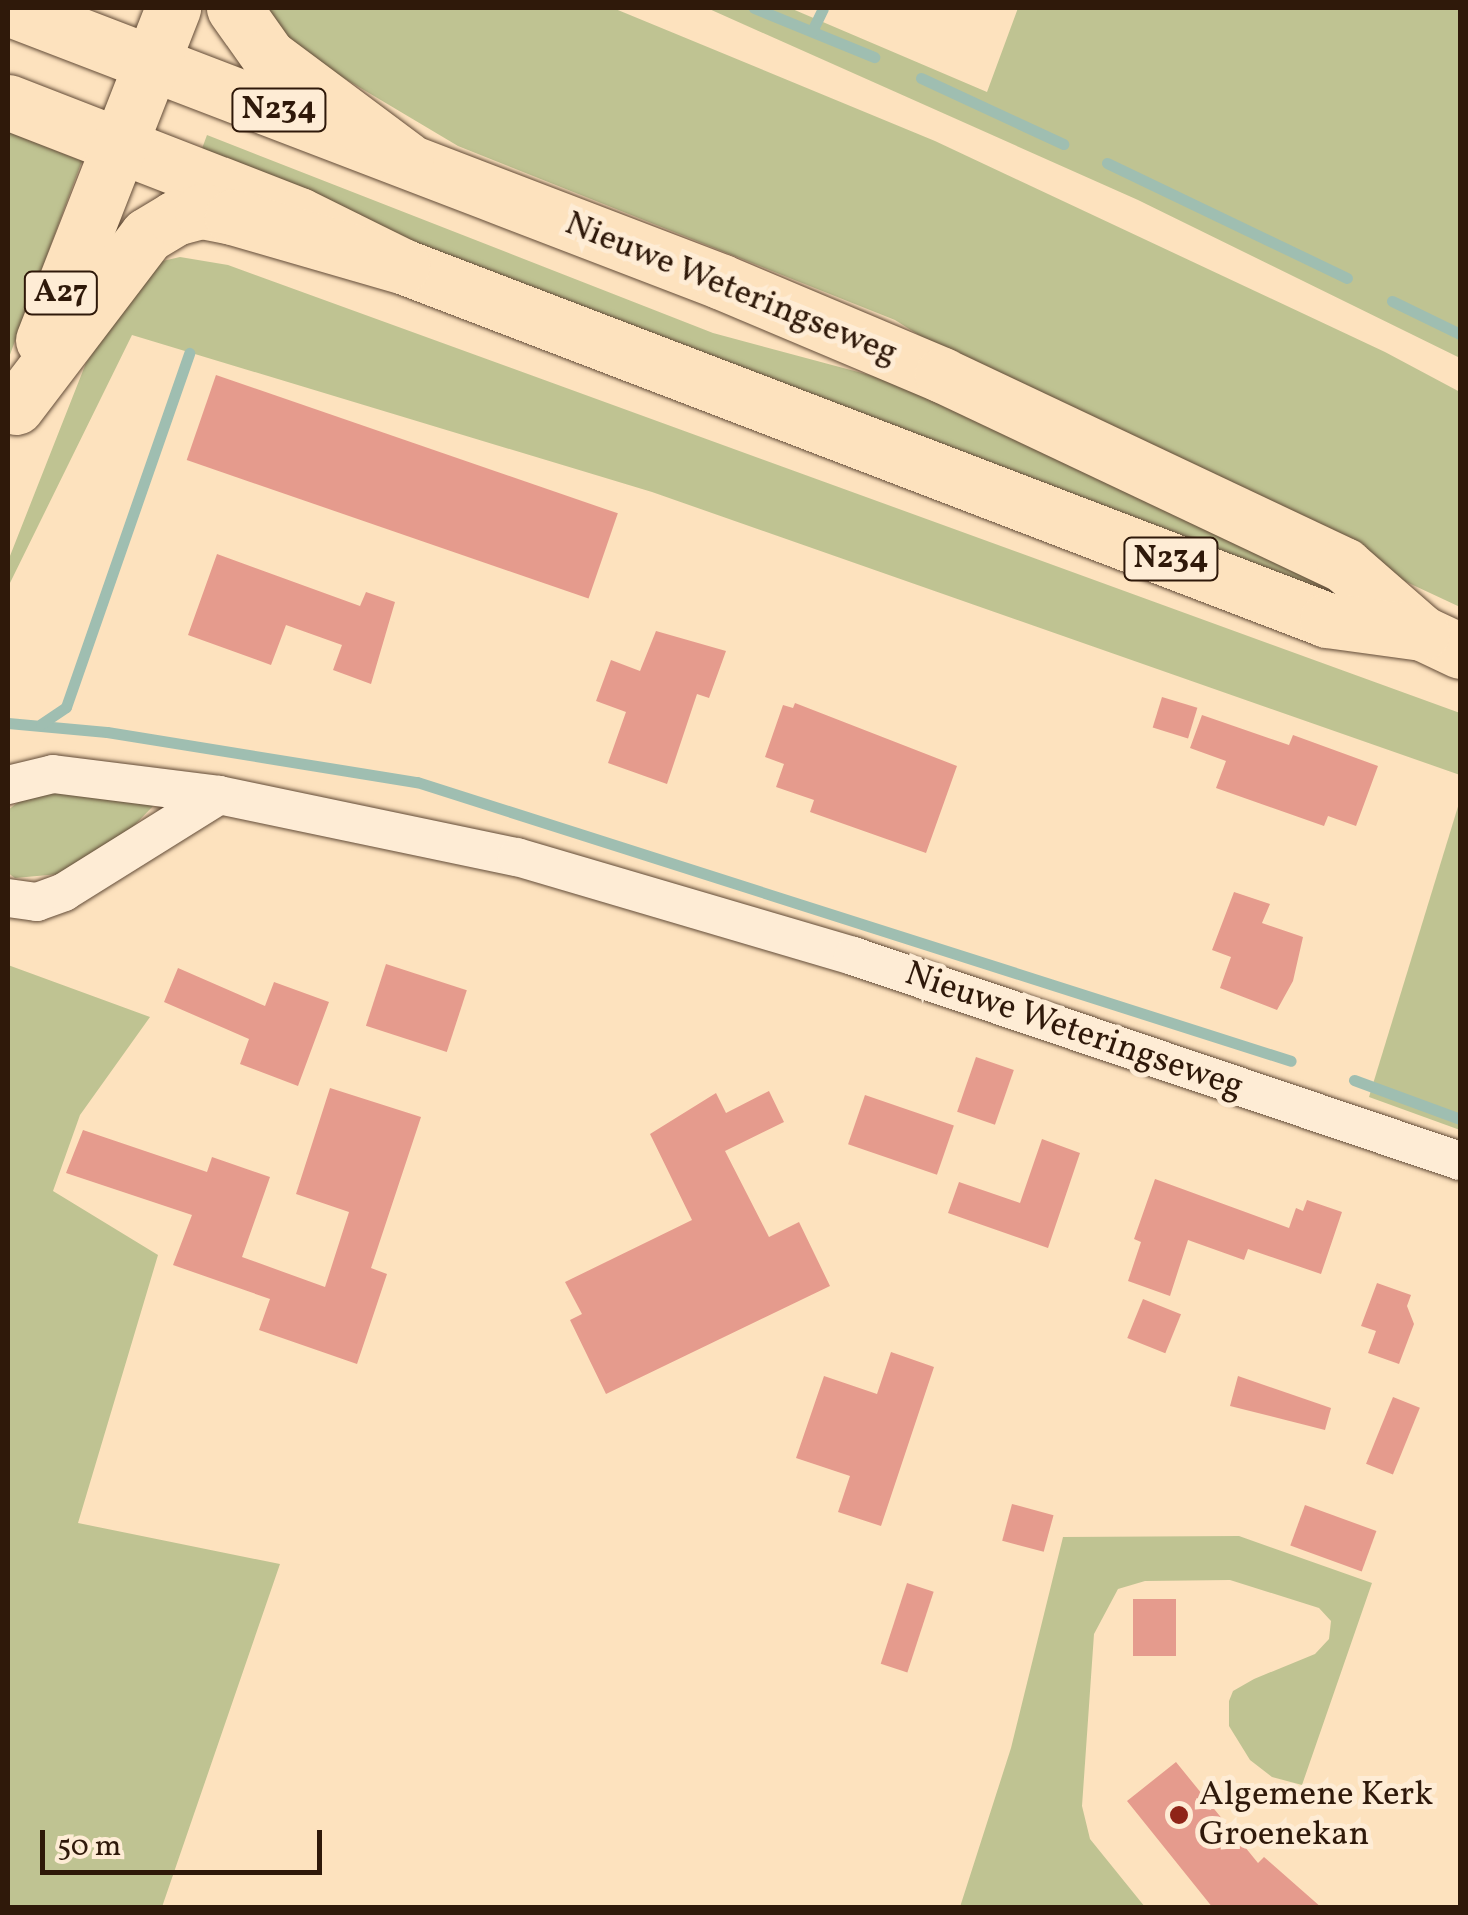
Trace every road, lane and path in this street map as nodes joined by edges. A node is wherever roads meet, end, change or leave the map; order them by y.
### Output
1 (8, 8) edge
2 (174, 8) edge
3 (234, 8) edge
4 (152, 60) junction
5 (29, 110) edge
6 (118, 143) junction
7 (406, 159) junction
8 (402, 266) junction
9 (12, 417) edge
10 (1441, 642) edge
11 (8, 785) edge
12 (219, 795) junction
13 (8, 898) edge
14 (1460, 1161) edge

1 - 4 main road, Nieuwe Weteringseweg / N234
2 - 4 main road, A27
3 - 7 main road
4 - 6 main road, A27
4 - 7 main road, Nieuwe Weteringseweg / N234
5 - 6 main road, Nieuwe Weteringseweg / N234
6 - 8 main road, Nieuwe Weteringseweg / N234
6 - 9 main road, A27
7 - 10 main road, Nieuwe Weteringseweg / N234
8 - 9 main road, A27
8 - 10 main road, Nieuwe Weteringseweg / N234
11 - 12 street, Nieuwe Weteringseweg
12 - 13 street
12 - 14 street, Nieuwe Weteringseweg

